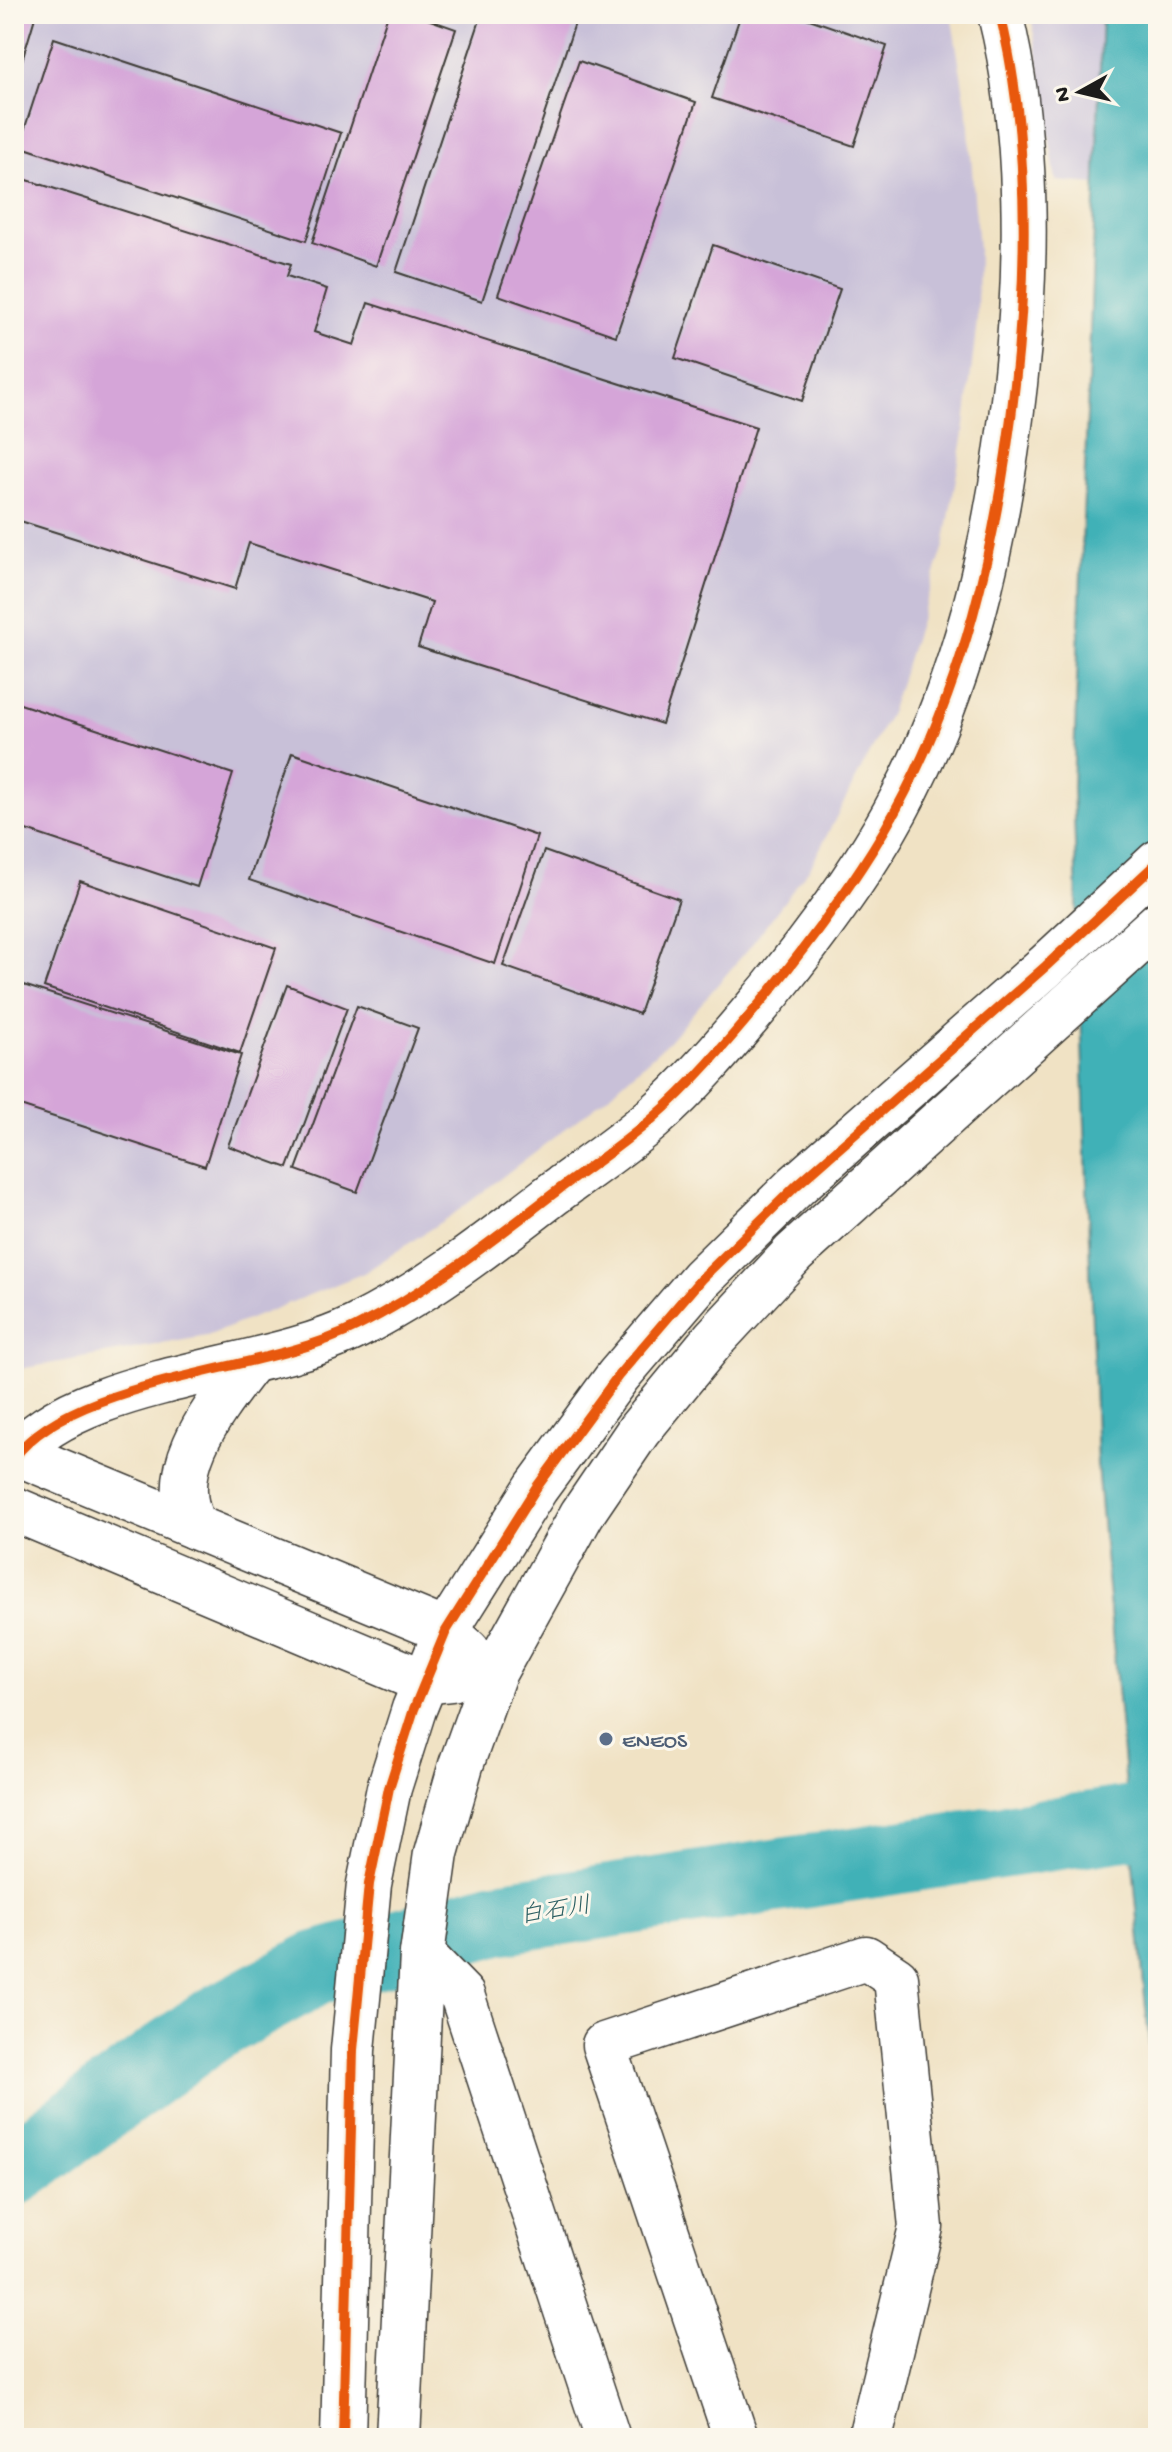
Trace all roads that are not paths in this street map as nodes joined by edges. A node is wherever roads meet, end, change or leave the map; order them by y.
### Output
1 (1000, 14) edge
2 (1158, 862) edge
3 (1158, 924) edge
4 (250, 1362) junction
5 (15, 1454) edge
6 (14, 1509) edge
7 (195, 1527) junction
8 (446, 1631) junction
9 (494, 1673) junction
10 (425, 1682) junction
11 (422, 1954) junction
12 (343, 2438) edge
13 (398, 2438) edge
14 (608, 2438) edge
15 (736, 2438) edge
16 (870, 2438) edge

1 - 4 street
2 - 8 street
3 - 9 street
4 - 5 street
4 - 7 street
5 - 7 street
6 - 10 street
7 - 8 street
8 - 9 street
8 - 10 street
9 - 10 street
9 - 11 street
10 - 12 street
11 - 13 street
11 - 14 street
15 - 16 street

